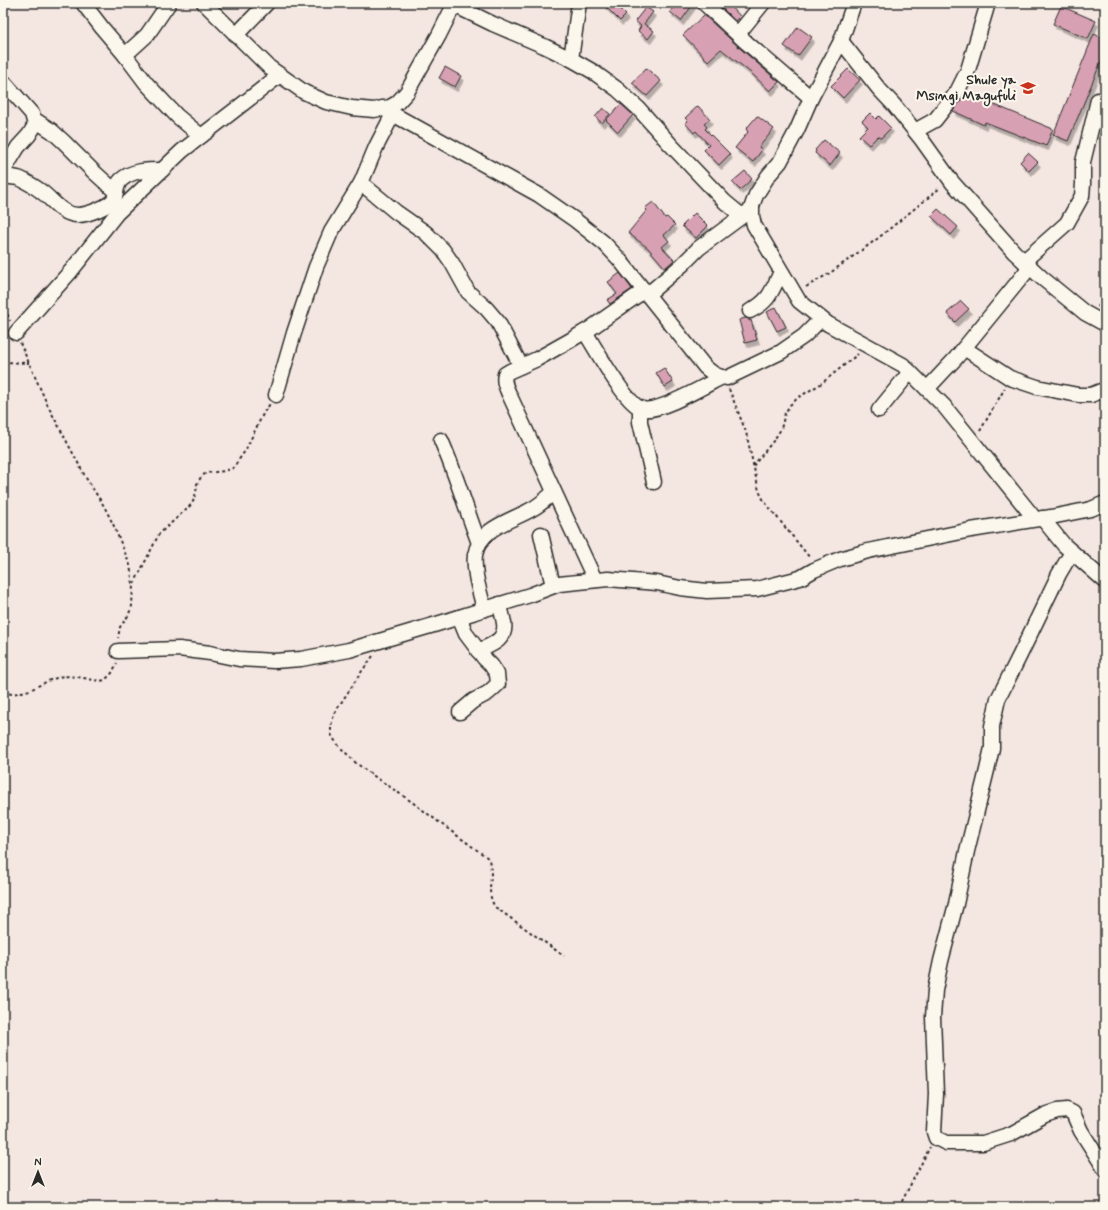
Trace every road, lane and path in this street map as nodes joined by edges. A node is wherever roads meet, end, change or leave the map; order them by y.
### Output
1 (83, 3) edge
2 (169, 3) edge
3 (204, 3) edge
4 (267, 3) edge
5 (579, 3) edge
6 (704, 3) edge
7 (763, 3) edge
8 (854, 3) edge
9 (988, 3) edge
10 (453, 4) edge
11 (738, 34) junction
12 (236, 35) junction
13 (841, 41) junction
14 (125, 55) junction
15 (571, 59) junction
16 (280, 75) junction
17 (3, 81) edge
18 (811, 98) junction
19 (1098, 100) dead end
20 (388, 111) junction
21 (35, 120) junction
22 (915, 131) junction
23 (201, 136) junction
24 (162, 170) junction
25 (3, 172) edge
26 (3, 176) edge
27 (950, 178) junction
28 (361, 183) junction
29 (116, 192) junction
30 (747, 213) junction
31 (1027, 264) junction
32 (781, 272) junction
33 (646, 292) junction
34 (795, 294) junction
35 (3, 303) edge
36 (750, 311) dead end
37 (821, 319) junction
38 (1105, 324) edge
39 (585, 332) junction
40 (16, 333) junction
41 (869, 346) junction
42 (964, 348) junction
43 (3, 362) edge
44 (29, 363) junction
45 (521, 366) junction
46 (910, 372) junction
47 (724, 377) junction
48 (1010, 378) junction
49 (927, 389) junction
50 (1101, 392) dead end
51 (276, 395) joint
52 (640, 408) junction
53 (879, 410) dead end
54 (441, 440) dead end
55 (974, 442) junction
56 (753, 466) junction
57 (654, 482) dead end
58 (554, 492) junction
59 (1105, 503) edge
60 (1039, 519) junction
61 (541, 534) dead end
62 (479, 543) junction
63 (1072, 552) junction
64 (818, 568) junction
65 (595, 580) junction
66 (1105, 581) edge
67 (133, 585) junction
68 (553, 586) junction
69 (500, 604) junction
70 (484, 609) junction
71 (459, 617) junction
72 (380, 640) junction
73 (118, 651) junction
74 (478, 651) junction
75 (3, 693) edge
76 (460, 712) dead end
77 (564, 956) dead end
78 (936, 1138) junction
79 (1105, 1168) edge
80 (899, 1207) edge

1 - 14 street
2 - 14 street
3 - 12 street
4 - 12 street
5 - 15 street
6 - 11 street
7 - 11 street
8 - 13 street
9 - 22 street
10 - 15 street
10 - 20 street
11 - 18 street
12 - 16 street
13 - 18 street
13 - 22 street
14 - 23 street
15 - 30 street
16 - 20 street
16 - 23 street
17 - 21 street
18 - 30 street
19 - 31 street
20 - 28 street
20 - 33 street
21 - 25 street
21 - 29 street
22 - 27 street
23 - 24 street
24 - 29 street
24 - 40 street
26 - 29 street
27 - 31 street
27 - 34 path
28 - 45 street
28 - 51 street
30 - 32 street
30 - 33 street
31 - 38 street
31 - 42 street
32 - 34 street
32 - 36 street
33 - 39 street
33 - 47 street
34 - 37 street
35 - 40 path
37 - 41 street
37 - 47 street
39 - 45 street
39 - 52 street
40 - 44 path
41 - 46 street
41 - 56 path
42 - 48 street
42 - 49 street
43 - 44 path
44 - 67 path
45 - 58 street
46 - 49 street
46 - 53 street
47 - 52 street
47 - 56 path
48 - 50 street
48 - 55 path
49 - 55 street
51 - 67 path
52 - 57 street
54 - 62 street
55 - 60 street
56 - 64 path
58 - 62 street
58 - 65 street
59 - 60 street
60 - 63 street
60 - 64 street
61 - 68 street
62 - 70 street
63 - 66 street
63 - 78 street
64 - 65 street
65 - 68 street
67 - 73 path
68 - 69 street
69 - 70 street
69 - 74 street
70 - 71 street
71 - 72 street
71 - 74 street
72 - 73 street
72 - 77 path
73 - 75 path
74 - 76 street
78 - 79 street
78 - 80 path

